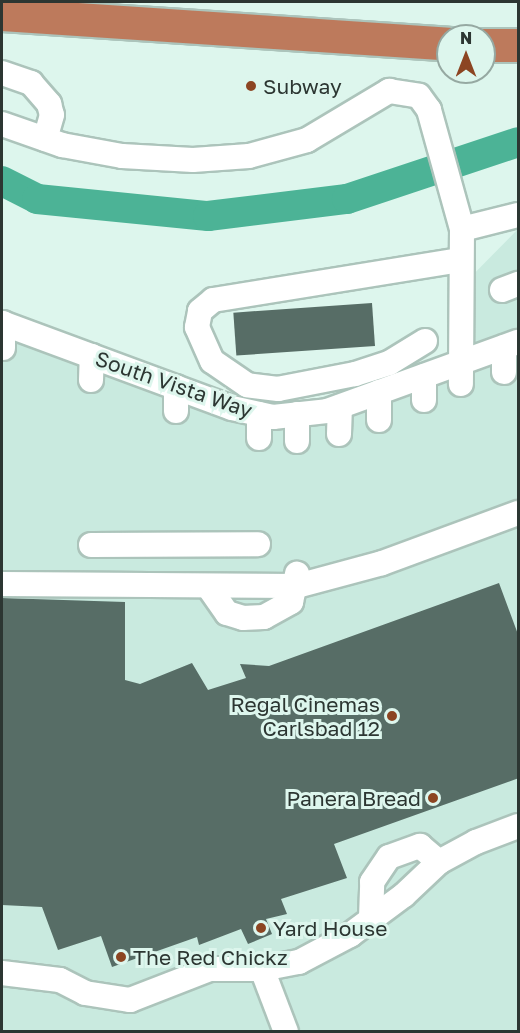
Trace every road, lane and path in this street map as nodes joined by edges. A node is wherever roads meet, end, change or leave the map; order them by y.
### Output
1 (2, 14) edge
2 (436, 43) edge
3 (496, 45) edge
4 (519, 45) edge
5 (2, 73) edge
6 (2, 124) edge
7 (45, 139) junction
8 (519, 215) edge
9 (462, 228) junction
10 (460, 260) junction
11 (2, 323) edge
12 (425, 341) dead end
13 (511, 344) edge
14 (3, 348) dead end
15 (92, 356) junction
16 (389, 363) junction
17 (222, 367) junction
18 (504, 372) dead end
19 (460, 374) junction
20 (424, 376) junction
21 (92, 380) dead end
22 (278, 389) junction
23 (387, 389) junction
24 (424, 400) dead end
25 (195, 403) junction
26 (340, 407) junction
27 (276, 415) junction
28 (380, 420) dead end
29 (339, 434) dead end
30 (259, 438) dead end
31 (297, 441) dead end
32 (511, 511) edge
33 (258, 544) dead end
34 (91, 545) dead end
35 (4, 579) edge
36 (297, 579) junction
37 (208, 586) junction
38 (519, 826) edge
39 (439, 862) junction
40 (371, 918) junction
41 (262, 969) junction
42 (2, 973) edge
43 (286, 1032) edge

1 - 2 highway
3 - 4 highway
5 - 7 street
6 - 7 street
7 - 9 street
8 - 9 street
9 - 10 street
10 - 17 street
10 - 19 street
11 - 14 street
11 - 15 street, South Vista Way
12 - 16 street
13 - 18 street
13 - 19 street, South Vista Way
15 - 21 street
15 - 25 street, South Vista Way
16 - 22 street
16 - 23 street
17 - 22 street
17 - 25 street
19 - 20 street, South Vista Way
20 - 23 street, South Vista Way
20 - 24 street
22 - 27 street
23 - 26 street, South Vista Way
23 - 28 street
25 - 27 street, South Vista Way
26 - 27 street, South Vista Way
26 - 29 street
27 - 30 street
27 - 31 street
32 - 36 street
33 - 34 street
35 - 37 street
36 - 37 street
36 - 37 street
38 - 39 street
39 - 40 street
39 - 40 street
40 - 41 street
41 - 42 street
41 - 43 street

